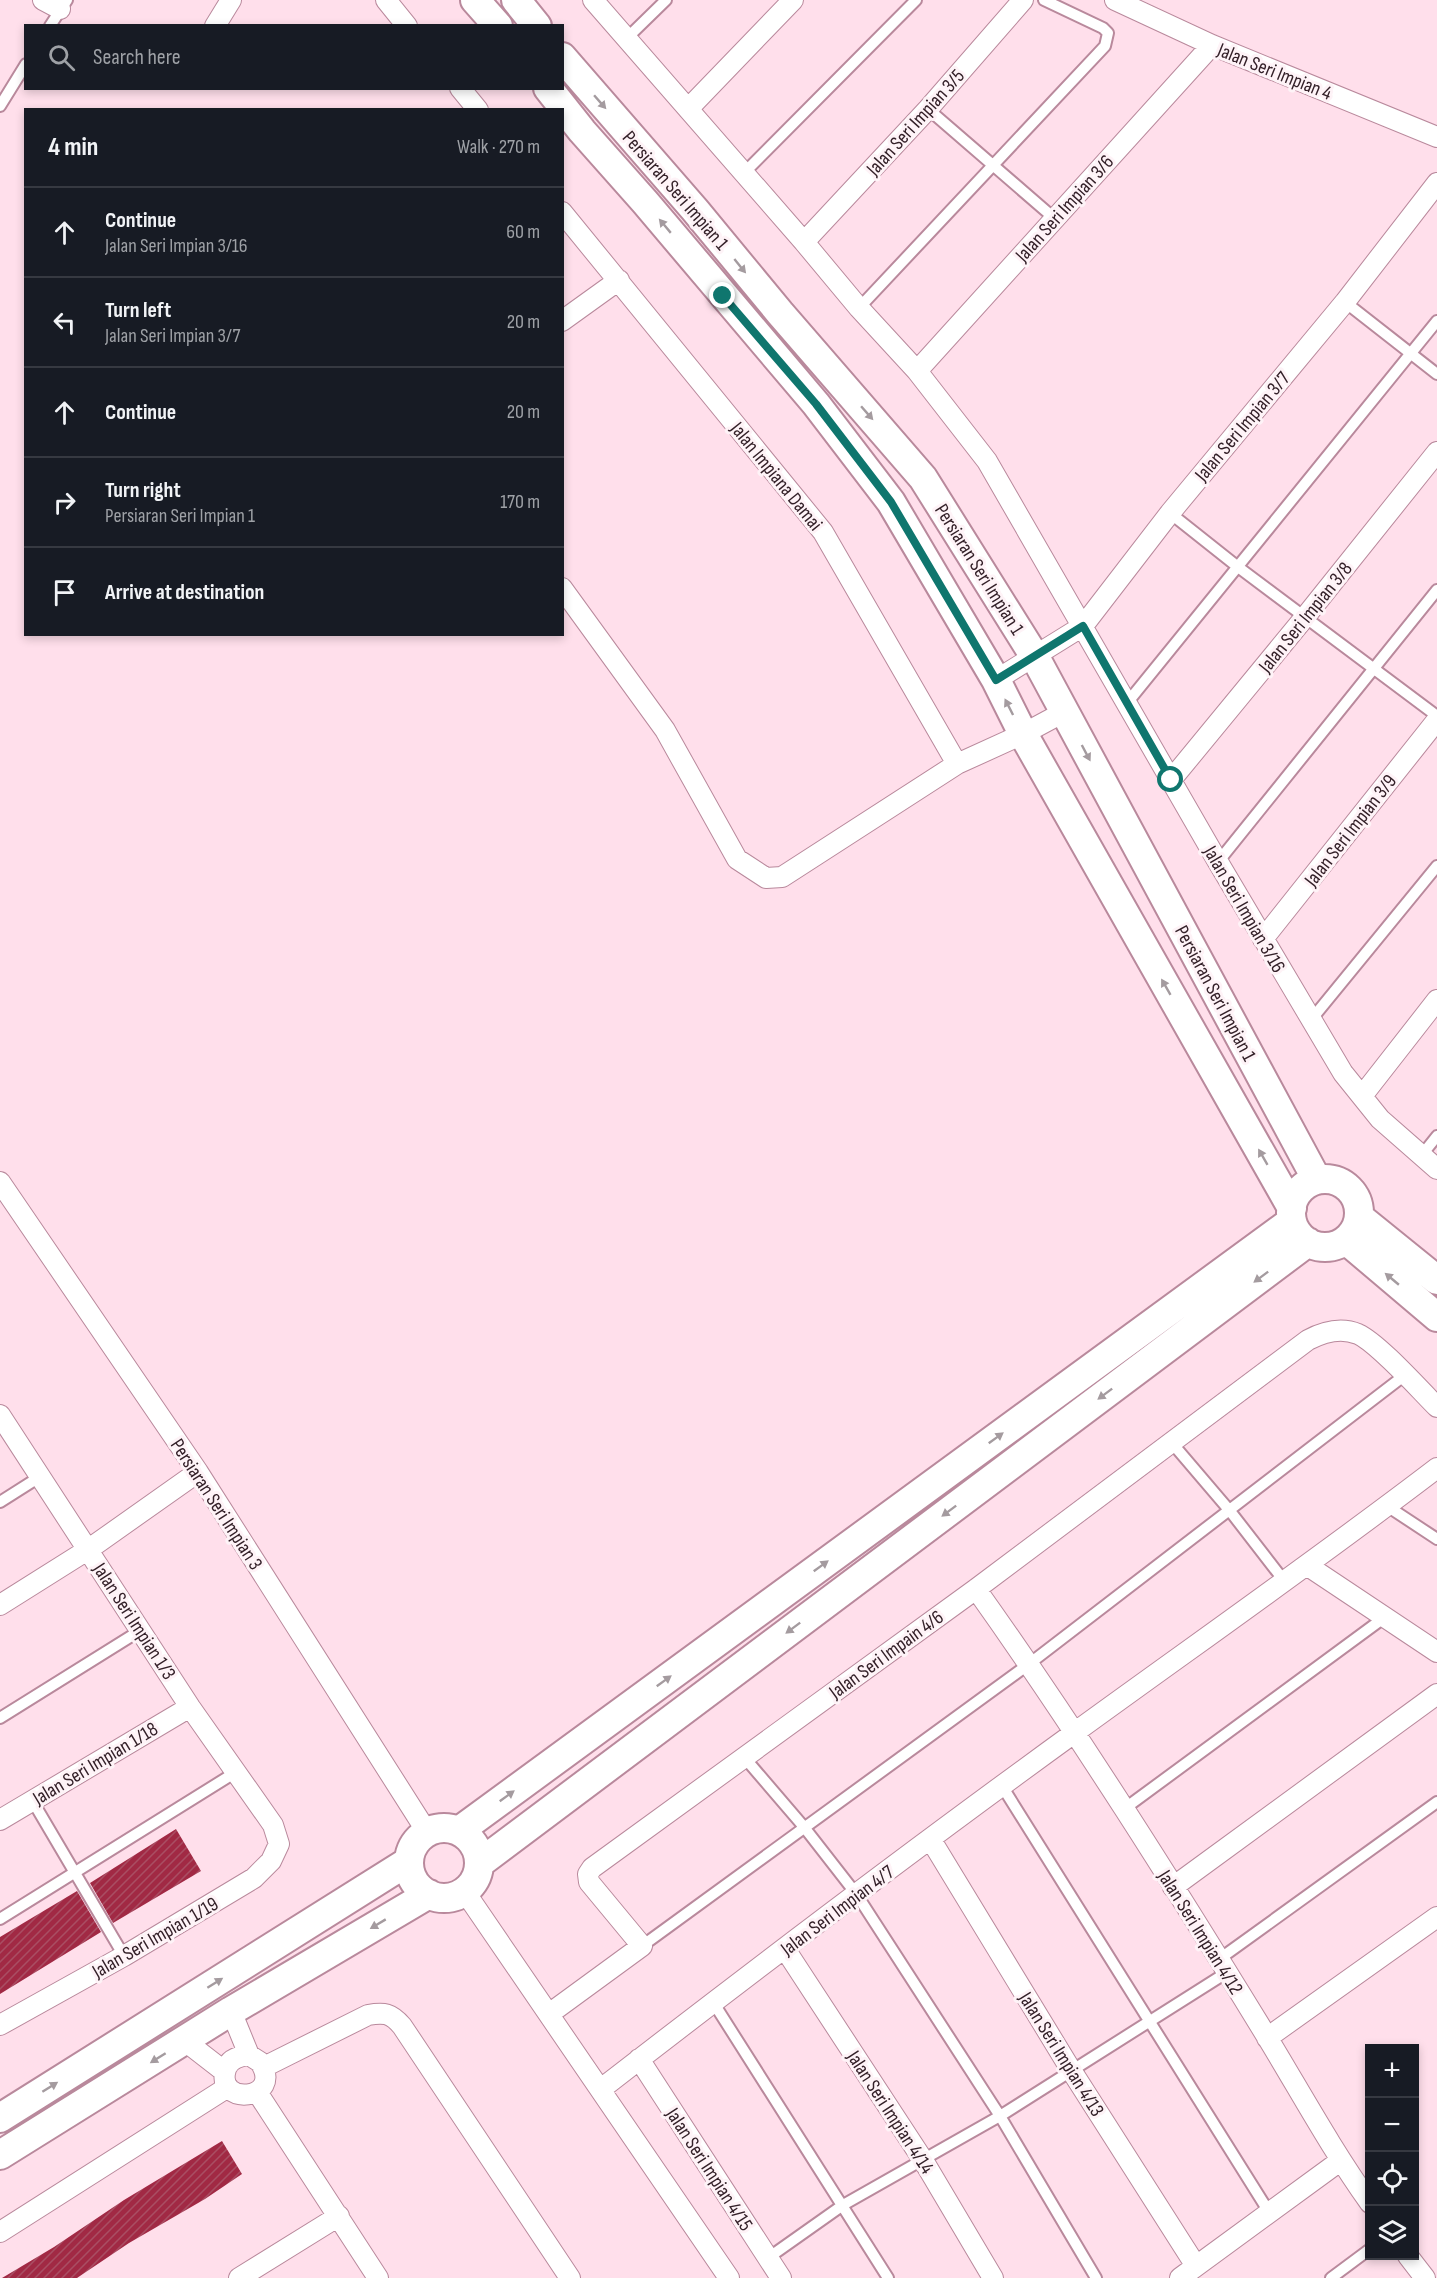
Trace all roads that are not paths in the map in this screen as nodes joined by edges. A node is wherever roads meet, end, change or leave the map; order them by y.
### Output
1 (231, 0) edge
2 (386, 0) edge
3 (475, 0) edge
4 (516, 0) edge
5 (593, 0) edge
6 (666, 0) edge
7 (793, 0) edge
8 (916, 0) edge
9 (1023, 0) edge
10 (1044, 0) edge
11 (1115, 0) edge
12 (216, 24) edge
13 (405, 24) edge
14 (496, 24) edge
15 (535, 24) edge
16 (626, 39) junction
17 (1212, 45) junction
18 (564, 59) edge
19 (24, 67) edge
20 (461, 90) edge
21 (550, 90) edge
22 (4, 92) edge
23 (0, 106) edge
24 (473, 108) edge
25 (564, 108) edge
26 (564, 108) edge
27 (688, 110) junction
28 (928, 110) junction
29 (1437, 137) edge
30 (995, 165) junction
31 (744, 173) junction
32 (1437, 183) edge
33 (564, 214) edge
34 (1054, 218) junction
35 (804, 242) junction
36 (619, 280) junction
37 (1345, 302) junction
38 (859, 308) junction
39 (564, 320) edge
40 (1437, 321) edge
41 (1411, 353) junction
42 (917, 370) junction
43 (1437, 374) edge
44 (1437, 452) edge
45 (1170, 513) junction
46 (1238, 567) junction
47 (1437, 590) edge
48 (564, 591) edge
49 (1305, 617) junction
50 (1083, 626) junction
51 (1035, 657) junction
52 (1373, 668) junction
53 (996, 680) junction
54 (1127, 703) junction
55 (1064, 712) junction
56 (1437, 718) edge
57 (1023, 734) junction
58 (957, 764) junction
59 (1171, 780) junction
60 (1218, 862) junction
61 (1437, 866) edge
62 (1263, 939) junction
63 (1437, 1000) edge
64 (1311, 1020) junction
65 (1362, 1096) junction
66 (1437, 1136) edge
67 (1421, 1156) junction
68 (1437, 1169) edge
69 (1317, 1180) junction
70 (0, 1182) edge
71 (1297, 1223) junction
72 (1353, 1228) junction
73 (1437, 1280) edge
74 (1437, 1317) edge
75 (1405, 1375) junction
76 (1437, 1407) edge
77 (0, 1415) edge
78 (1172, 1443) junction
79 (1437, 1468) edge
80 (198, 1472) junction
81 (41, 1476) junction
82 (0, 1502) edge
83 (1387, 1506) junction
84 (1230, 1511) junction
85 (1437, 1539) edge
86 (89, 1549) junction
87 (1308, 1566) junction
88 (1285, 1582) junction
89 (975, 1589) junction
90 (0, 1605) edge
91 (1384, 1617) junction
92 (141, 1630) junction
93 (1437, 1652) edge
94 (1029, 1664) junction
95 (1437, 1694) edge
96 (190, 1707) junction
97 (0, 1718) edge
98 (1075, 1732) junction
99 (744, 1757) junction
100 (236, 1772) junction
101 (1002, 1786) junction
102 (32, 1800) junction
103 (1437, 1802) edge
104 (1124, 1809) junction
105 (0, 1820) edge
106 (273, 1825) joint
107 (804, 1827) junction
108 (459, 1831) junction
109 (427, 1832) junction
110 (931, 1840) junction
111 (409, 1861) junction
112 (480, 1863) junction
113 (74, 1874) junction
114 (1173, 1887) junction
115 (465, 1892) junction
116 (429, 1894) junction
117 (857, 1895) junction
118 (1437, 1917) edge
119 (0, 1920) edge
120 (642, 1946) junction
121 (785, 1949) junction
122 (124, 1956) junction
123 (1222, 1967) junction
124 (713, 2002) junction
125 (231, 2011) junction
126 (549, 2014) junction
127 (1148, 2022) junction
128 (0, 2025) edge
129 (1267, 2038) junction
130 (185, 2041) junction
131 (639, 2059) junction
132 (256, 2061) junction
133 (1071, 2070) junction
134 (227, 2080) junction
135 (601, 2089) junction
136 (257, 2092) junction
137 (1000, 2116) junction
138 (0, 2118) edge
139 (0, 2155) edge
140 (923, 2160) junction
141 (1340, 2161) junction
142 (1365, 2196) edge
143 (843, 2205) junction
144 (1269, 2212) junction
145 (339, 2216) junction
146 (0, 2232) edge
147 (1365, 2253) edge
148 (768, 2258) junction
149 (1411, 2260) edge
150 (1196, 2266) junction
151 (239, 2278) edge
152 (378, 2278) edge
153 (570, 2278) edge
154 (729, 2278) edge
155 (781, 2278) edge
156 (888, 2278) edge
157 (993, 2278) edge
158 (1096, 2278) edge
159 (1180, 2278) edge
160 (1331, 2278) edge
161 (1425, 2278) edge

1 - 12 street
2 - 13 street
3 - 14 street
4 - 15 street
5 - 16 street, Jalan Seri Impian 3/16
6 - 16 lane
7 - 27 street
8 - 31 lane
9 - 28 street, Jalan Seri Impian 3/5
10 - 30 lane
11 - 17 street, Jalan Seri Impian 4
16 - 27 street, Jalan Seri Impian 3/16
17 - 29 street, Jalan Seri Impian 4
17 - 34 street, Jalan Seri Impian 3/6
18 -> 51 street, Persiaran Seri Impian 1
19 - 22 lane
20 - 24 street
26 -> 21 street, Persiaran Seri Impian 1
22 - 23 lane
53 -> 25 street, Persiaran Seri Impian 1
27 - 31 street, Jalan Seri Impian 3/16
28 - 30 lane
28 - 35 street, Jalan Seri Impian 3/5
30 - 34 lane
30 - 38 lane
31 - 35 street, Jalan Seri Impian 3/16
32 - 37 street, Jalan Seri Impian 3/7
33 - 36 street, Jalan Impiana Damai
34 - 42 street, Jalan Seri Impian 3/6
35 - 38 street, Jalan Seri Impian 3/16
36 - 39 street
36 - 58 street, Jalan Impiana Damai
37 - 41 lane
37 - 45 street, Jalan Seri Impian 3/7
38 - 42 street, Jalan Seri Impian 3/16
40 - 41 lane
41 - 43 lane
41 - 46 lane
42 - 50 street, Jalan Seri Impian 3/16
44 - 49 street, Jalan Seri Impian 3/8
45 - 46 lane
45 - 50 street, Jalan Seri Impian 3/7
46 - 49 lane
46 - 54 lane
47 - 52 lane
48 - 58 street
49 - 52 lane
49 - 59 street, Jalan Seri Impian 3/8
50 - 51 street, Jalan Seri Impian 3/7
50 - 54 street, Jalan Seri Impian 3/16
51 - 53 street, Jalan Seri Impian 3/7
51 - 55 street, Persiaran Seri Impian 1
52 - 56 lane
52 - 60 lane
57 -> 53 street, Persiaran Seri Impian 1
54 - 59 street, Jalan Seri Impian 3/16
55 - 57 street
55 -> 69 street, Persiaran Seri Impian 1
56 - 62 street, Jalan Seri Impian 3/9
57 - 58 street
71 -> 57 street, Persiaran Seri Impian 1
59 - 60 street, Jalan Seri Impian 3/16
60 - 62 street, Jalan Seri Impian 3/16
61 - 64 lane
62 - 64 street, Jalan Seri Impian 3/16
63 - 65 street
64 - 65 street, Jalan Seri Impian 3/16
65 - 67 street, Jalan Seri Impian 3/16
66 - 67 lane
67 - 68 street, Jalan Seri Impian 3/16
69 - 71 street
69 - 72 street
70 - 80 street, Persiaran Seri Impian 3
71 - 72 street
108 -> 71 street
71 -> 112 street
72 - 73 street
74 -> 72 street
75 - 76 street
75 - 78 street, Jalan Seri Impain 4/6
75 - 84 lane
77 - 81 street, Jalan Seri Impian 1/3
78 - 84 lane
78 - 89 street, Jalan Seri Impain 4/6
79 - 83 street, Jalan Seri Impian 4/7
80 - 86 street
80 - 109 street, Persiaran Seri Impian 3
81 - 82 lane
81 - 86 street, Jalan Seri Impian 1/3
83 - 85 lane
83 - 87 street, Jalan Seri Impian 4/7
84 - 88 lane
84 - 94 lane
86 - 90 street
86 - 92 street, Jalan Seri Impian 1/3
87 - 88 street, Jalan Seri Impian 4/7
87 - 91 street
88 - 98 street, Jalan Seri Impian 4/7
89 - 94 street, Jalan Seri Impian 4/12
89 - 99 street, Jalan Seri Impain 4/6
91 - 93 street
91 - 104 lane
92 - 96 street, Jalan Seri Impian 1/3
92 - 97 lane
94 - 98 street, Jalan Seri Impian 4/12
94 - 107 lane
95 - 114 street
96 - 100 street, Jalan Seri Impian 1/3
96 - 102 street, Jalan Seri Impian 1/18
98 - 101 street, Jalan Seri Impian 4/7
98 - 104 street, Jalan Seri Impian 4/12
99 - 107 lane
99 - 120 street, Jalan Seri Impain 4/6
100 - 106 street, Jalan Seri Impian 1/3
100 - 113 lane
101 - 110 street, Jalan Seri Impian 4/7
101 - 127 lane
102 - 105 street, Jalan Seri Impian 1/18
102 - 113 lane
103 - 123 lane
104 - 114 street, Jalan Seri Impian 4/12
106 - 122 street, Jalan Seri Impian 1/19
107 - 117 lane
107 - 120 lane
108 - 109 street
108 - 112 street
109 - 111 street
110 - 117 street, Jalan Seri Impian 4/7
110 - 133 street, Jalan Seri Impian 4/13
111 - 116 street
138 -> 111 street
112 - 115 street
113 - 119 lane
113 - 122 lane
114 - 123 street, Jalan Seri Impian 4/12
115 - 116 street
115 - 126 street
116 -> 125 street
117 - 121 street, Jalan Seri Impian 4/7
117 - 137 lane
118 - 129 street
120 - 126 street
121 - 124 street, Jalan Seri Impian 4/7
121 - 140 street, Jalan Seri Impian 4/14
122 - 128 street, Jalan Seri Impian 1/19
123 - 127 lane
123 - 129 street, Jalan Seri Impian 4/12
124 - 131 street, Jalan Seri Impian 4/7
124 - 143 lane
125 - 130 street
125 - 132 street
126 - 135 street
127 - 133 lane
127 - 144 lane
129 - 141 street, Jalan Seri Impian 4/12
130 - 134 street
130 -> 139 street
131 - 135 street, Jalan Seri Impian 4/7
131 - 148 street, Jalan Seri Impian 4/15
132 - 134 street
132 - 136 street
132 - 153 street
133 - 137 lane
133 - 150 street, Jalan Seri Impian 4/13
134 - 136 street
134 - 146 street
135 - 154 street
136 - 145 street
137 - 140 lane
137 - 158 lane
140 - 143 lane
140 - 157 street, Jalan Seri Impian 4/14
141 - 142 street, Jalan Seri Impian 4/12
141 - 144 street
143 - 148 lane
143 - 156 lane
144 - 150 street
145 - 151 street
145 - 152 street
147 - 160 lane
148 - 155 street, Jalan Seri Impian 4/15
149 - 161 street
150 - 159 street

